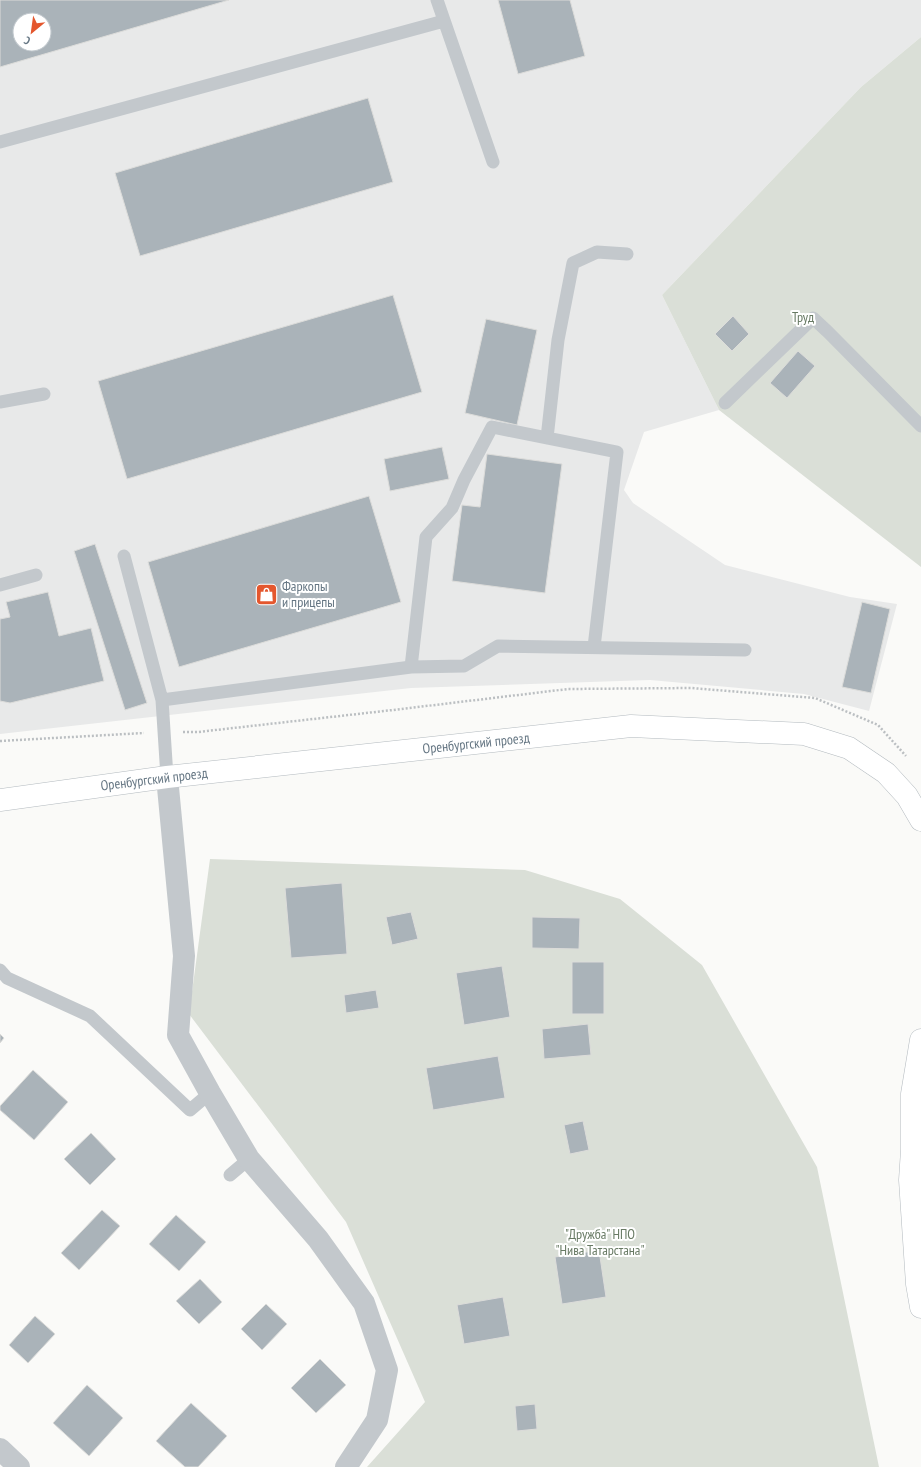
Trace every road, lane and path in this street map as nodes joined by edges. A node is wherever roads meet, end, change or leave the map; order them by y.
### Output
1 (437, 0) edge
2 (444, 21) junction
3 (0, 142) edge
4 (493, 162) dead end
5 (627, 254) dead end
6 (44, 394) dead end
7 (0, 402) edge
8 (725, 403) dead end
9 (921, 426) edge
10 (547, 438) junction
11 (124, 556) dead end
12 (36, 575) dead end
13 (0, 585) edge
14 (594, 648) junction
15 (745, 650) dead end
16 (411, 667) junction
17 (162, 700) junction
18 (164, 732) junction
19 (0, 741) edge
20 (910, 761) dead end
21 (167, 777) junction
22 (0, 800) edge
23 (921, 820) edge
24 (0, 970) edge
25 (921, 1040) edge
26 (210, 1093) junction
27 (912, 1150) junction
28 (249, 1159) junction
29 (230, 1175) dead end
30 (921, 1177) edge
31 (921, 1307) edge
32 (0, 1449) edge
33 (19, 1467) edge
34 (346, 1467) edge

1 - 2 lane
2 - 3 lane
2 - 4 lane
5 - 10 lane
6 - 7 lane
8 - 9 lane
10 - 14 lane
10 - 16 lane
11 - 17 lane
12 - 13 lane
14 - 15 lane
14 - 16 lane
16 - 17 lane
17 - 18 lane
18 - 19 path
18 - 20 path
18 - 21 lane
21 - 22 main road, Оренбургский проезд
21 - 23 main road, Оренбургский проезд
21 - 26 street
24 - 26 lane
25 - 27 main road
26 - 28 street
27 - 30 main road
27 - 31 main road
28 - 29 lane
28 - 34 street
32 - 33 street

